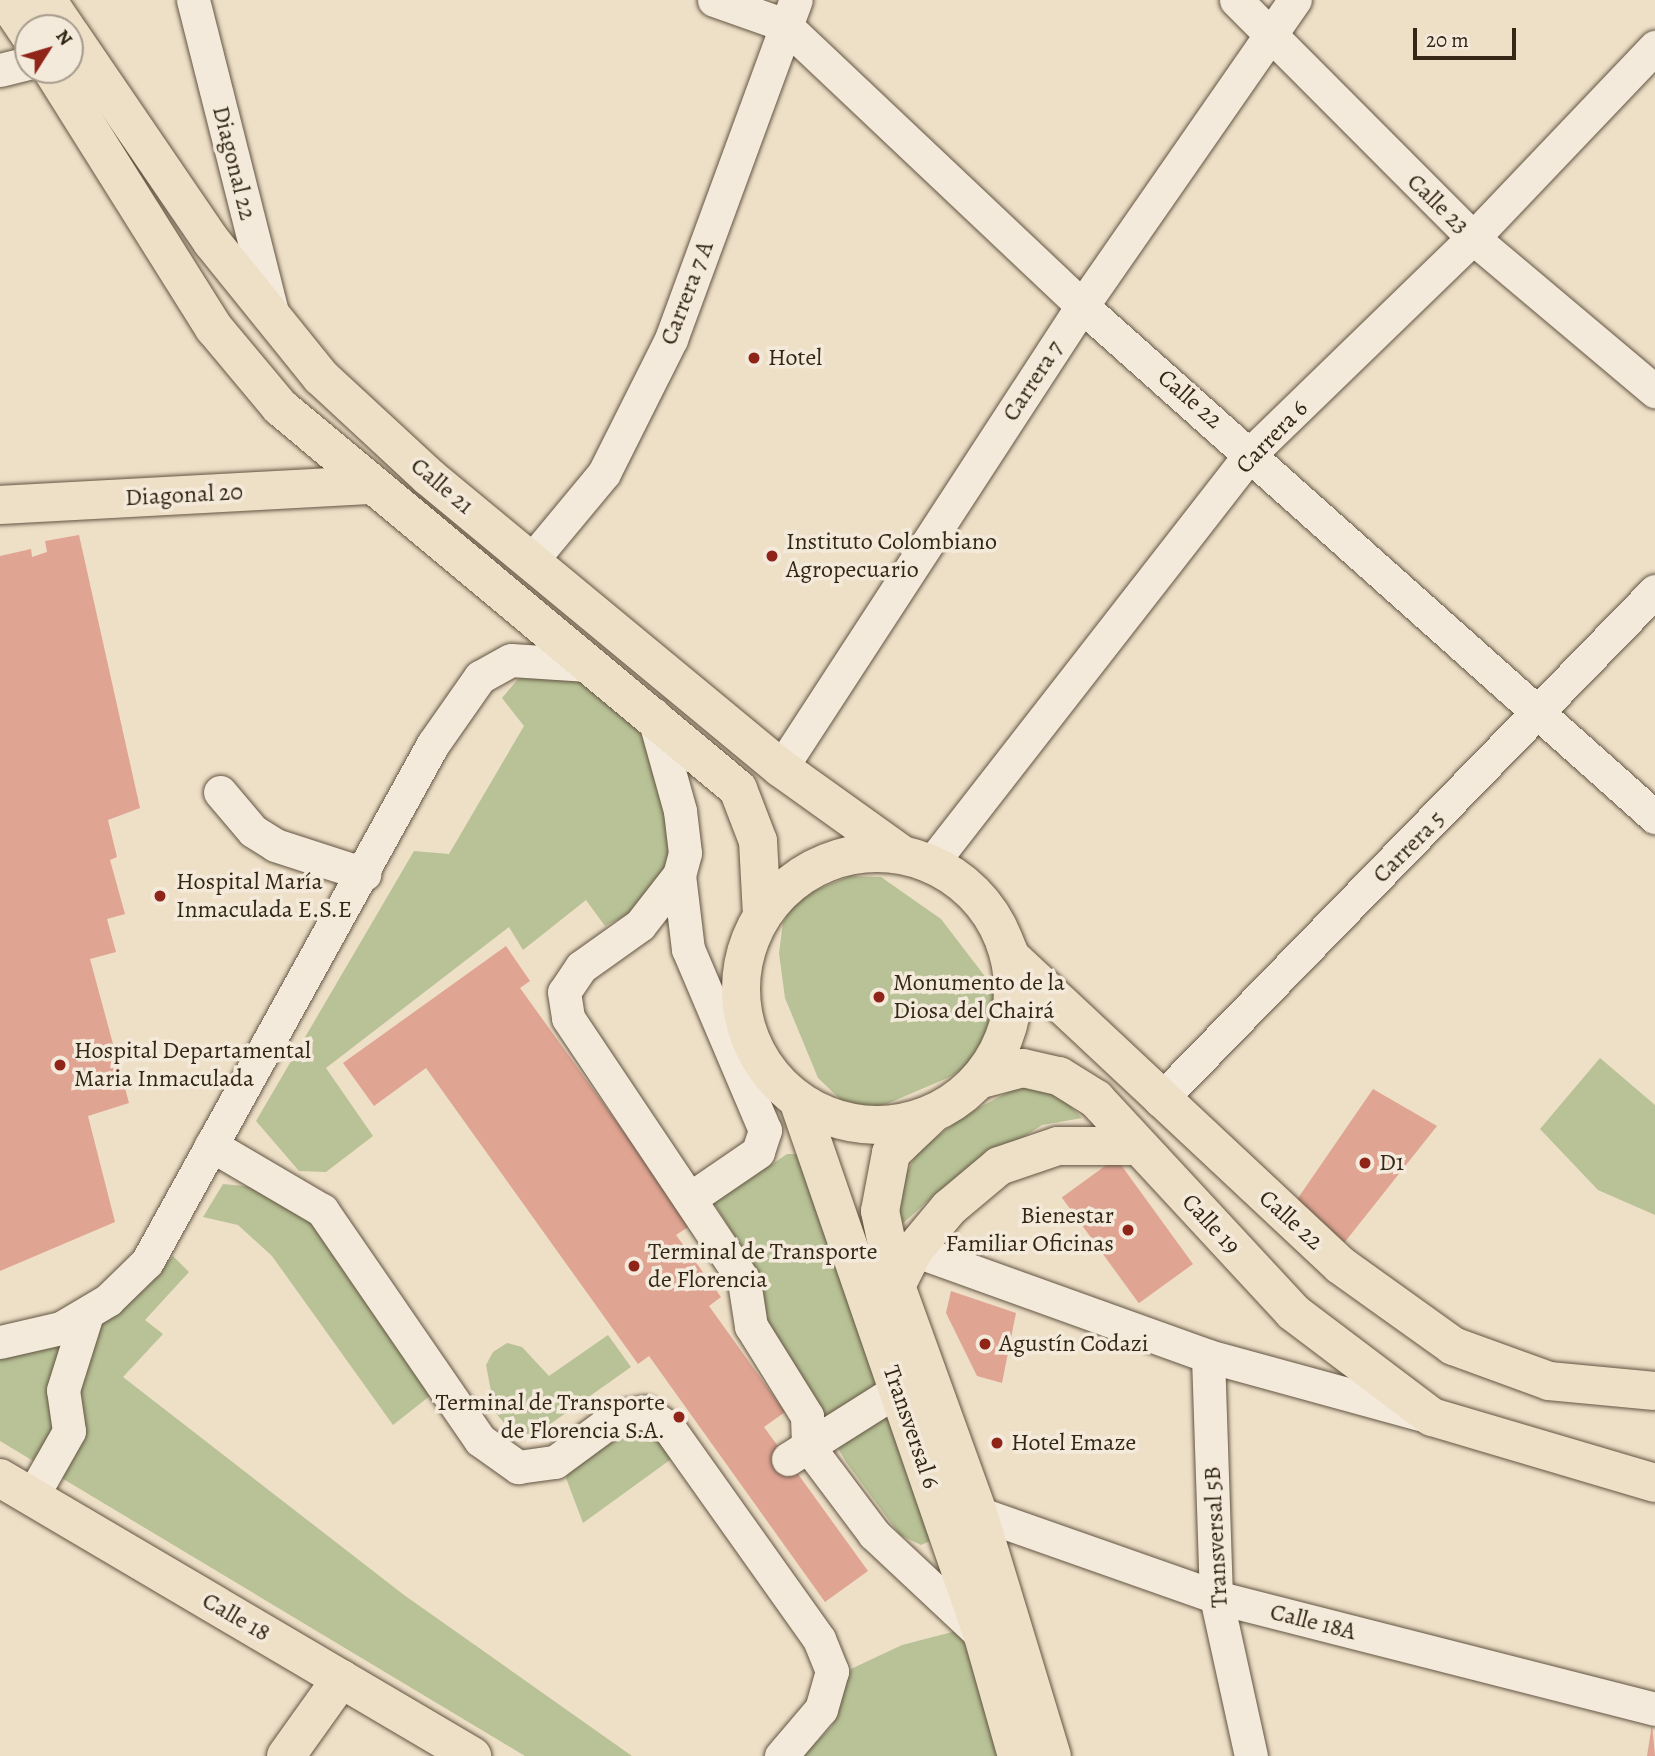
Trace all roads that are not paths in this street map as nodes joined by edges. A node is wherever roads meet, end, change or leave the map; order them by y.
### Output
1 (193, 0) edge
2 (714, 0) edge
3 (1236, 0) edge
4 (1295, 0) edge
5 (790, 13) edge
6 (1268, 39) junction
7 (1655, 47) edge
8 (84, 54) edge
9 (61, 84) edge
10 (1473, 238) junction
11 (1082, 306) junction
12 (275, 325) junction
13 (1655, 391) edge
14 (1252, 452) junction
15 (368, 485) junction
16 (0, 505) edge
17 (531, 561) junction
18 (1655, 590) edge
19 (588, 665) junction
20 (653, 714) junction
21 (1537, 718) junction
22 (781, 768) junction
23 (219, 792) dead end
24 (1655, 817) edge
25 (916, 859) junction
26 (364, 874) junction
27 (679, 875) junction
28 (762, 916) junction
29 (999, 928) junction
30 (981, 1079) junction
31 (798, 1100) junction
32 (1160, 1100) junction
33 (931, 1115) junction
34 (211, 1145) junction
35 (1138, 1146) junction
36 (689, 1199) junction
37 (914, 1250) junction
38 (896, 1286) junction
39 (87, 1314) junction
40 (0, 1342) edge
41 (1208, 1356) junction
42 (897, 1390) junction
43 (1655, 1391) edge
44 (1432, 1417) junction
45 (798, 1453) junction
46 (0, 1478) edge
47 (1655, 1483) edge
48 (32, 1498) junction
49 (978, 1513) junction
50 (1216, 1597) junction
51 (983, 1636) junction
52 (341, 1679) junction
53 (1655, 1709) edge
54 (286, 1756) edge
55 (472, 1756) edge
56 (781, 1756) edge
57 (1017, 1756) edge
58 (1052, 1756) edge
59 (1251, 1756) edge

1 - 12 street, Diagonal 22
2 - 5 street, Calle 22
3 - 6 street, Calle 23
4 - 6 street, Carrera 7
5 - 11 street, Calle 22
5 - 17 street, Carrera 7 A
6 - 10 street, Calle 23
6 - 11 street, Carrera 7
7 - 10 street, Carrera 6
8 - 12 main road, Calle 21
9 - 15 main road, Calle 21
10 - 13 street, Calle 23
10 - 14 street, Carrera 6
11 - 14 street, Calle 22
11 - 22 street, Carrera 7
12 - 17 main road, Calle 21
14 - 21 street, Calle 22
14 - 25 street, Carrera 6
15 - 16 main road, Diagonal 20
15 - 19 main road, Calle 21
17 - 22 main road, Calle 21
18 - 21 street, Carrera 5
19 - 20 main road, Calle 21
19 - 26 street
20 - 27 street
20 - 28 main road, Calle 21
21 - 24 street, Calle 22
21 - 32 street, Carrera 5
22 - 25 main road, Calle 21
23 - 26 street
25 - 28 main road, Calle 21
25 - 29 main road, Calle 21
26 - 34 street
27 - 36 street
27 - 36 street
28 - 31 main road, Calle 21
29 - 30 main road, Calle 21
29 - 32 main road, Calle 22
30 - 33 main road, Calle 21
30 - 35 main road, Calle 19
31 - 33 main road, Calle 21
31 - 42 main road, Transversal 6
32 - 43 main road, Calle 22
33 - 38 main road, Transversal 6
34 - 39 street
34 - 56 street
35 - 37 main road
35 - 44 main road, Calle 19
36 - 45 street
37 - 38 main road
37 - 41 street, Calle 19
38 - 49 main road, Transversal 6
39 - 40 street
39 - 48 street
41 - 44 street, Calle 19
41 - 50 street, Transversal 5B
42 - 45 street
42 - 51 main road, Transversal 6
44 - 47 main road, Calle 19
45 - 51 street
46 - 48 main road, Calle 18
48 - 52 main road, Calle 18
49 - 50 street, Calle 18A
49 - 58 main road, Transversal 6
50 - 53 street, Calle 18A
50 - 59 street, Transversal 5B
51 - 57 main road, Transversal 6
52 - 54 main road
52 - 55 main road, Calle 18

